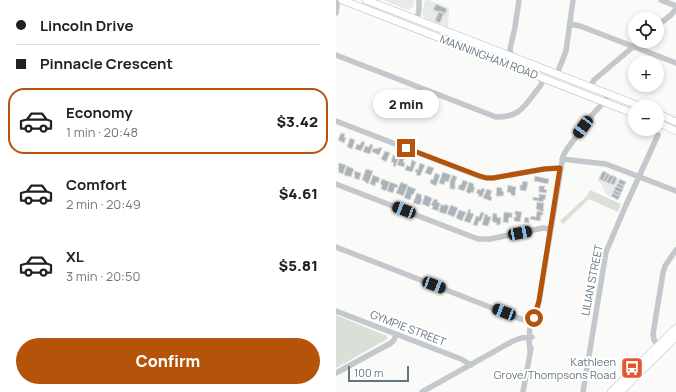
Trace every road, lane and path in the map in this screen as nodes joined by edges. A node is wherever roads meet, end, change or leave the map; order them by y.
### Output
1 (338, 0) edge
2 (342, 0) edge
3 (366, 0) edge
4 (519, 0) edge
5 (573, 0) edge
6 (661, 0) edge
7 (419, 1) edge
8 (676, 7) edge
9 (336, 13) edge
10 (415, 19) junction
11 (664, 20) edge
12 (570, 24) junction
13 (411, 27) junction
14 (628, 45) edge
15 (632, 48) edge
16 (636, 48) edge
17 (336, 55) edge
18 (507, 55) junction
19 (676, 63) edge
20 (534, 74) junction
21 (557, 74) junction
22 (544, 78) junction
23 (590, 87) junction
24 (608, 94) junction
25 (602, 101) junction
26 (628, 102) edge
27 (628, 111) edge
28 (664, 116) edge
29 (336, 121) edge
30 (676, 122) edge
31 (664, 125) edge
32 (676, 131) edge
33 (658, 136) edge
34 (562, 162) junction
35 (639, 177) junction
36 (336, 184) edge
37 (676, 191) edge
38 (550, 230) junction
39 (336, 247) edge
40 (676, 250) edge
41 (336, 311) edge
42 (532, 323) junction
43 (676, 328) edge
44 (395, 333) junction
45 (676, 336) edge
46 (530, 337) junction
47 (661, 348) junction
48 (471, 365) junction
49 (336, 373) edge
50 (617, 391) edge
51 (422, 392) edge
52 (523, 392) edge
53 (584, 392) edge

1 - 9 street
2 - 13 main road, MANNINGHAM ROAD
3 - 10 main road, MANNINGHAM ROAD
4 - 18 street
5 - 12 street
6 - 8 street
7 - 10 street
8 - 11 street
10 - 13 main road
10 - 18 main road, MANNINGHAM ROAD
12 - 14 street
12 - 21 street
13 - 20 main road, MANNINGHAM ROAD
15 - 23 street
16 - 19 street
17 - 22 street
18 - 20 main road
18 - 21 main road, MANNINGHAM ROAD
20 - 22 main road, MANNINGHAM ROAD
21 - 23 main road, MANNINGHAM ROAD
22 - 25 main road, MANNINGHAM ROAD
23 - 24 main road, MANNINGHAM ROAD
24 - 25 street
24 - 26 main road, MANNINGHAM ROAD
25 - 27 main road, MANNINGHAM ROAD
25 - 34 street
28 - 30 main road
29 - 34 street
31 - 32 main road
33 - 35 street, LILIAN STREET
34 - 35 street
34 - 38 street
35 - 37 street
35 - 53 street, LILIAN STREET
36 - 38 street
38 - 42 street
39 - 42 street
40 - 47 street
41 - 44 street, GYMPIE STREET
42 - 46 street
43 - 47 main road
44 - 48 street, GYMPIE STREET
44 - 49 street
45 - 47 main road
46 - 48 street
46 - 52 street
47 - 50 main road
48 - 51 street

